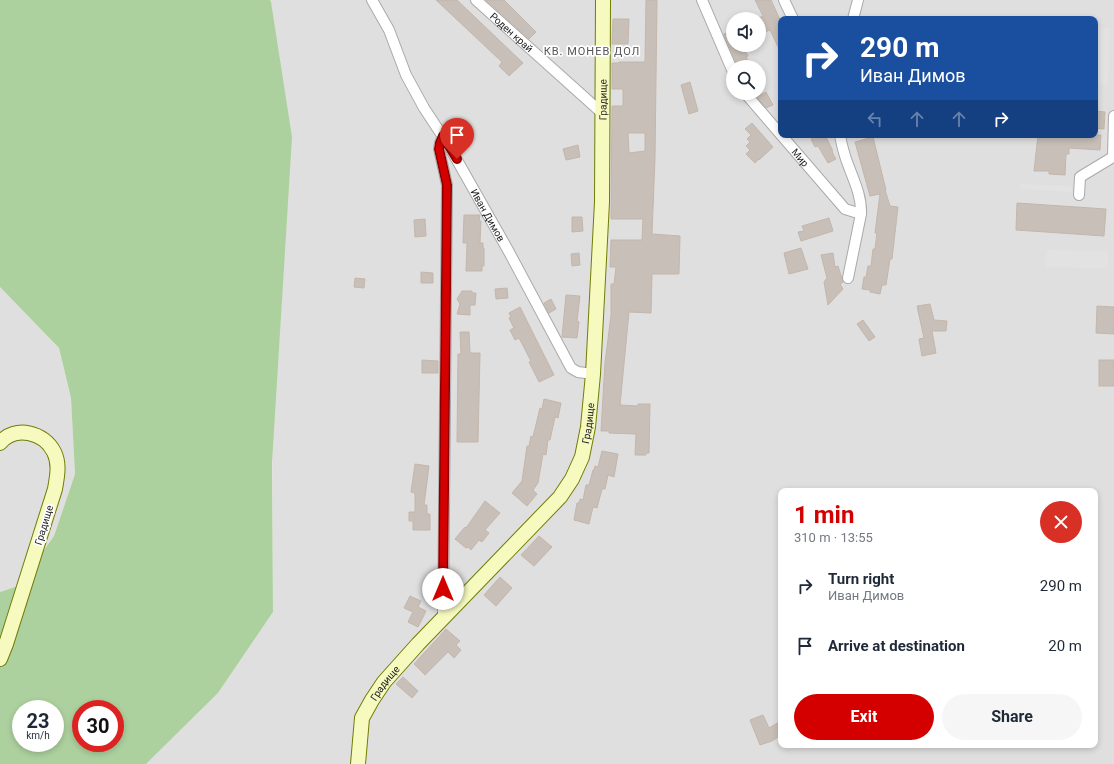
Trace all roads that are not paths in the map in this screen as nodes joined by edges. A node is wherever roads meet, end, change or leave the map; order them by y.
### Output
1 (372, 0) edge
2 (476, 0) edge
3 (603, 0) edge
4 (702, 0) edge
5 (784, 0) edge
6 (858, 0) edge
7 (792, 16) edge
8 (854, 16) edge
9 (728, 60) edge
10 (751, 100) edge
11 (602, 113) junction
12 (1114, 116) edge
13 (778, 132) edge
14 (443, 136) junction
15 (783, 138) edge
16 (841, 138) edge
17 (1079, 195) dead end
18 (861, 214) junction
19 (848, 278) dead end
20 (593, 374) junction
21 (0, 443) edge
22 (443, 620) junction
23 (0, 658) edge
24 (358, 764) edge

1 - 14 street, Иван Димов
2 - 11 street, Роден край
3 - 11 street, Градище
4 - 9 street
5 - 7 street
6 - 8 street
10 - 13 street, Мир
11 - 20 street, Градище
12 - 17 street
14 - 20 street, Иван Димов
14 - 22 street
15 - 18 street, Мир
16 - 18 street
18 - 19 street
20 - 22 street, Градище
21 - 23 street, Градище
22 - 24 street, Градище

